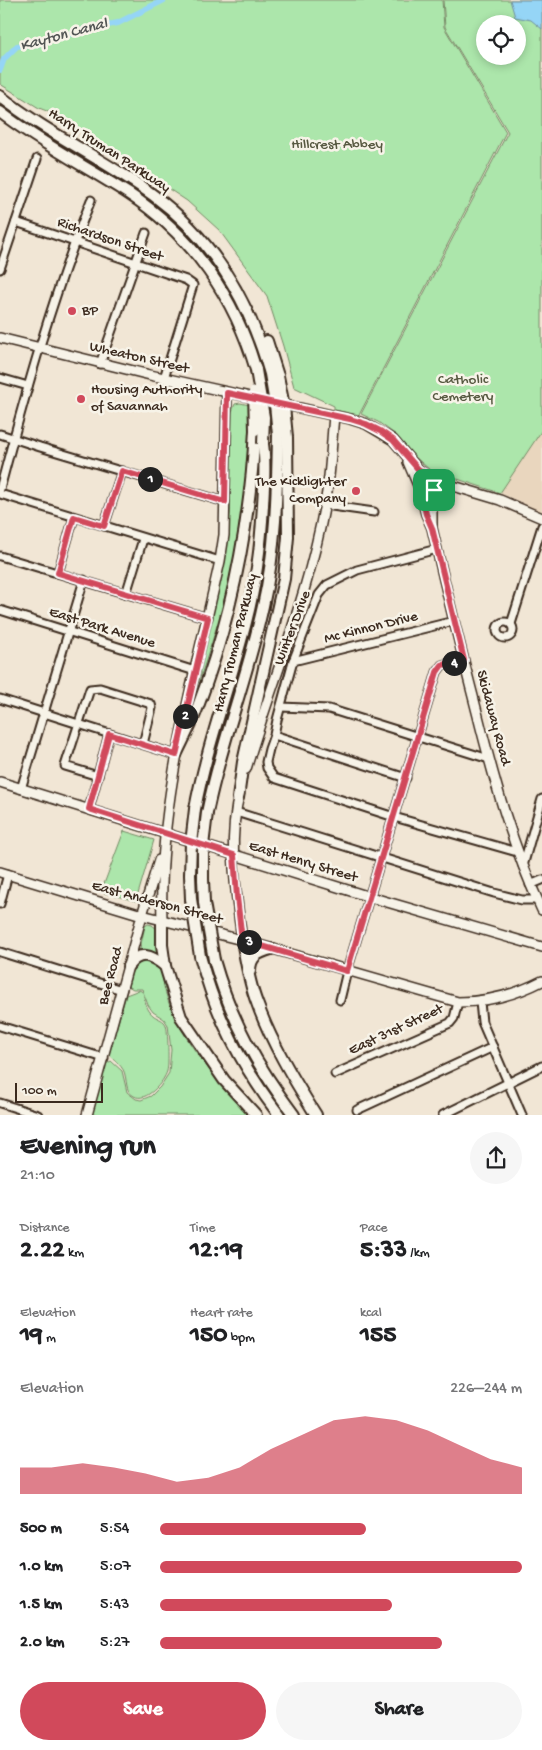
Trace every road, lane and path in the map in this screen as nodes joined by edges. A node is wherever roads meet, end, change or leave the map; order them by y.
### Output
1 (0, 96) edge
2 (2, 114) edge
3 (37, 159) dead end
4 (91, 200) dead end
5 (16, 222) junction
6 (146, 233) dead end
7 (74, 242) junction
8 (135, 263) junction
9 (0, 269) edge
10 (0, 338) edge
11 (40, 348) junction
12 (100, 364) junction
13 (253, 370) junction
14 (0, 378) edge
15 (164, 378) junction
16 (28, 386) junction
17 (227, 393) junction
18 (334, 416) junction
19 (0, 434) edge
20 (282, 436) junction
21 (14, 438) junction
22 (406, 457) junction
23 (122, 471) junction
24 (440, 482) junction
25 (0, 489) edge
26 (0, 494) edge
27 (225, 502) junction
28 (325, 505) junction
29 (424, 505) junction
30 (374, 512) dead end
31 (74, 517) junction
32 (542, 518) edge
33 (104, 526) junction
34 (542, 526) edge
35 (432, 528) junction
36 (143, 539) junction
37 (437, 550) junction
38 (0, 556) edge
39 (220, 561) junction
40 (58, 573) junction
41 (84, 580) junction
42 (126, 594) junction
43 (0, 610) edge
44 (208, 618) junction
45 (454, 621) junction
46 (511, 624) dead end
47 (69, 632) junction
48 (464, 660) junction
49 (293, 661) junction
50 (195, 671) junction
51 (0, 699) edge
52 (280, 707) junction
53 (44, 713) junction
54 (78, 724) junction
55 (109, 734) junction
56 (274, 735) junction
57 (419, 737) junction
58 (143, 744) junction
59 (176, 755) junction
60 (489, 759) junction
61 (98, 776) junction
62 (406, 778) junction
63 (0, 782) edge
64 (21, 788) junction
65 (238, 798) junction
66 (542, 799) edge
67 (89, 809) junction
68 (236, 812) junction
69 (394, 818) junction
70 (165, 833) junction
71 (163, 845) junction
72 (517, 852) junction
73 (234, 855) junction
74 (382, 857) junction
75 (523, 867) junction
76 (4, 873) edge
77 (542, 880) edge
78 (530, 884) junction
79 (370, 897) junction
80 (537, 900) junction
81 (0, 904) edge
82 (542, 910) edge
83 (142, 915) junction
84 (162, 920) junction
85 (242, 940) junction
86 (542, 947) edge
87 (271, 949) junction
88 (0, 952) edge
89 (128, 966) junction
90 (165, 966) junction
91 (347, 971) junction
92 (249, 979) junction
93 (542, 981) edge
94 (122, 990) junction
95 (340, 1000) dead end
96 (458, 1002) junction
97 (480, 1002) junction
98 (0, 1026) edge
99 (493, 1047) junction
100 (104, 1058) junction
101 (542, 1066) edge
102 (335, 1074) dead end
103 (509, 1084) junction
104 (0, 1103) edge
105 (356, 1110) dead end
106 (38, 1115) edge
107 (87, 1115) edge
108 (256, 1115) edge
109 (279, 1115) edge
110 (294, 1115) edge
111 (316, 1115) edge
112 (443, 1115) edge
113 (522, 1115) edge

1 - 20 highway, Harry Truman Parkway, bridge
2 - 13 highway, Harry Truman Parkway
3 - 5 street
4 - 7 street
5 - 7 street, Richardson Street
5 - 9 street
6 - 8 street
7 - 8 street, Richardson Street
7 - 11 street
8 - 12 street
8 - 15 street, Richardson Street
10 - 11 main road, Wheaton Street
11 - 12 main road, Wheaton Street
11 - 16 street
12 - 15 main road, Wheaton Street
13 - 59 highway, bridge
13 - 109 highway, Harry Truman Parkway, bridge
14 - 16 street
15 - 17 main road, Wheaton Street
16 - 21 street
17 - 18 main road, Wheaton Street
17 - 27 main road
18 - 22 main road, Wheaton Street
18 - 28 main road
19 - 21 street
20 - 65 highway
20 - 110 highway, Harry Truman Parkway, bridge
21 - 23 street
21 - 25 street
22 - 24 main road
22 - 29 main road, Skidaway Road
23 - 27 street
23 - 33 street
24 - 29 main road
24 - 32 main road
24 - 35 main road, Skidaway Road
26 - 31 street
27 - 39 main road
28 - 30 street
28 - 65 main road
29 - 35 main road, Skidaway Road
31 - 33 street
31 - 40 street
33 - 36 street
34 - 46 street
35 - 37 main road, Skidaway Road
36 - 39 street
36 - 42 street
37 - 45 main road, Skidaway Road
37 - 49 street, Winter Drive
38 - 40 street
39 - 44 main road
40 - 41 street
41 - 42 street
41 - 47 street
42 - 44 street
43 - 47 street, East Park Avenue
44 - 50 main road
45 - 48 main road, Skidaway Road
45 - 49 street, Mc Kinnon Drive
47 - 50 street, East Park Avenue
47 - 53 street
48 - 57 street
48 - 60 main road, Skidaway Road
49 - 52 street, Winter Drive
50 - 59 main road
51 - 53 street
52 - 56 street, Winter Drive
52 - 57 street
53 - 54 street
53 - 64 street
54 - 55 street
54 - 58 street
54 - 61 street
55 - 58 street
55 - 61 street
56 - 62 street
56 - 69 street, Winter Drive
57 - 60 street
57 - 62 street
58 - 59 street
59 - 70 main road
60 - 72 main road, Skidaway Road
61 - 67 street
62 - 69 street
63 - 64 main road, East Henry Street
64 - 67 main road, East Henry Street
65 - 68 main road
66 - 75 street
67 - 70 main road, East Henry Street
68 - 73 main road
68 - 74 street
69 - 72 street
69 - 74 street
70 - 71 main road
70 - 73 main road, East Henry Street
71 - 83 main road, Bee Road
71 - 84 main road
72 - 75 main road, Skidaway Road
73 - 79 main road, East Henry Street
73 - 85 main road
74 - 79 street
74 - 80 street
75 - 78 main road, Skidaway Road
76 - 81 street
76 - 83 main road, East Anderson Street
77 - 78 street
78 - 80 main road, Skidaway Road
79 - 86 main road, East Henry Street
79 - 91 street
80 - 82 main road, Skidaway Road
83 - 84 main road, East Anderson Street
83 - 89 main road, Bee Road
84 - 85 main road, East Anderson Street
84 - 90 highway
85 - 87 main road, East Anderson Street
85 - 92 highway
87 - 91 main road, East Anderson Street
87 - 92 highway
88 - 94 street
89 - 90 highway
89 - 94 main road, Bee Road
90 - 108 highway
91 - 95 street
91 - 96 main road, East Anderson Street
92 - 111 highway
93 - 97 main road
94 - 100 main road, Bee Road
96 - 97 main road, East Anderson Street
96 - 102 street, East 31st Street
97 - 99 street
98 - 100 street
99 - 103 street
99 - 105 street
100 - 107 main road, Bee Road
101 - 103 street
103 - 112 street
103 - 113 street
104 - 106 street

